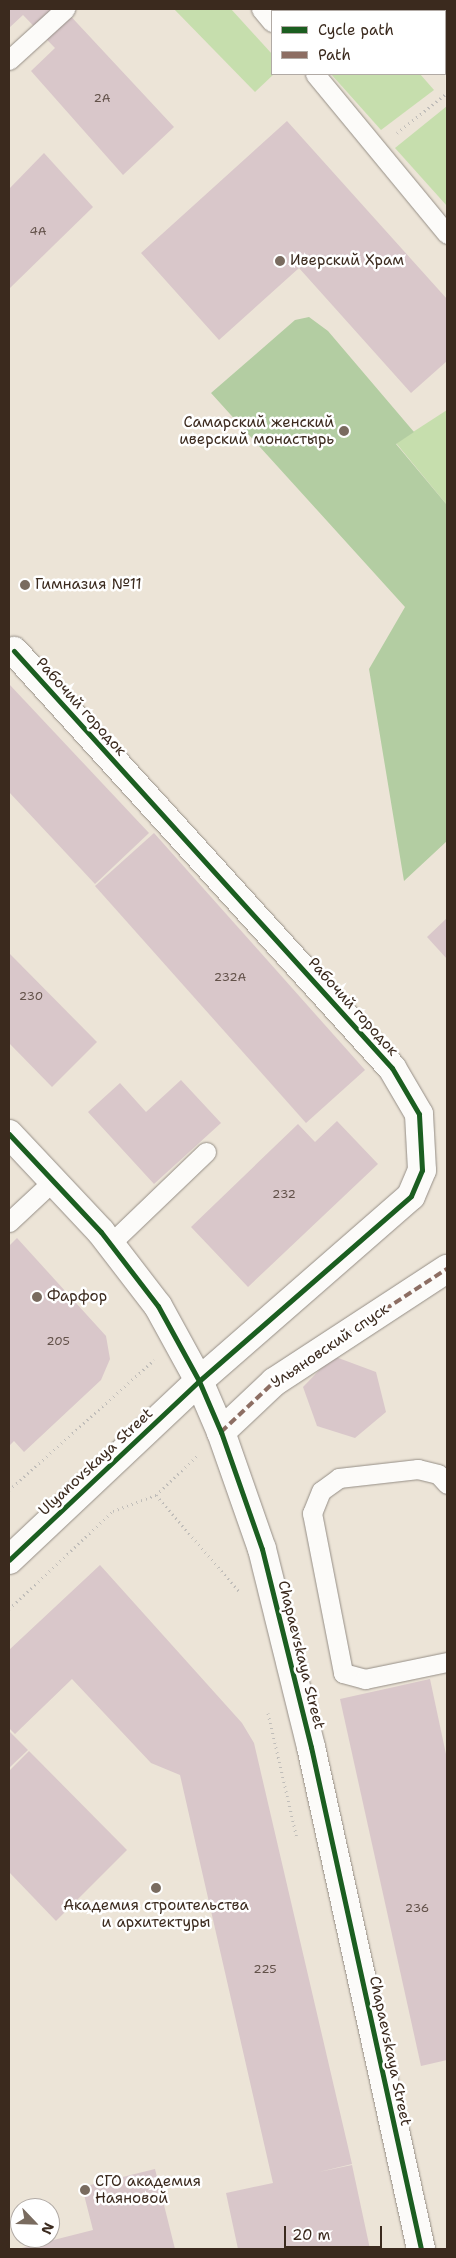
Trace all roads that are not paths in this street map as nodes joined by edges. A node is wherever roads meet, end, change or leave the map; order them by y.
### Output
1 (65, 9) edge
2 (261, 9) edge
3 (271, 21) edge
4 (9, 60) edge
5 (316, 75) edge
6 (447, 234) edge
7 (14, 651) dead end
8 (9, 1134) edge
9 (206, 1152) dead end
10 (53, 1181) junction
11 (9, 1222) edge
12 (110, 1244) junction
13 (447, 1269) edge
14 (199, 1381) junction
15 (221, 1432) junction
16 (447, 1484) edge
17 (9, 1560) edge
18 (447, 1662) edge
19 (421, 2249) edge

1 - 4 lane
2 - 3 lane
5 - 6 lane
7 - 14 street, Рабочий городок
8 - 10 street, Chapaevskaya Street
9 - 12 lane
10 - 11 lane
10 - 12 street, Chapaevskaya Street
12 - 14 street, Chapaevskaya Street
13 - 15 street, Ульяновский спуск
14 - 15 street, Chapaevskaya Street
14 - 17 street, Ulyanovskaya Street
15 - 19 street, Chapaevskaya Street
16 - 18 lane

